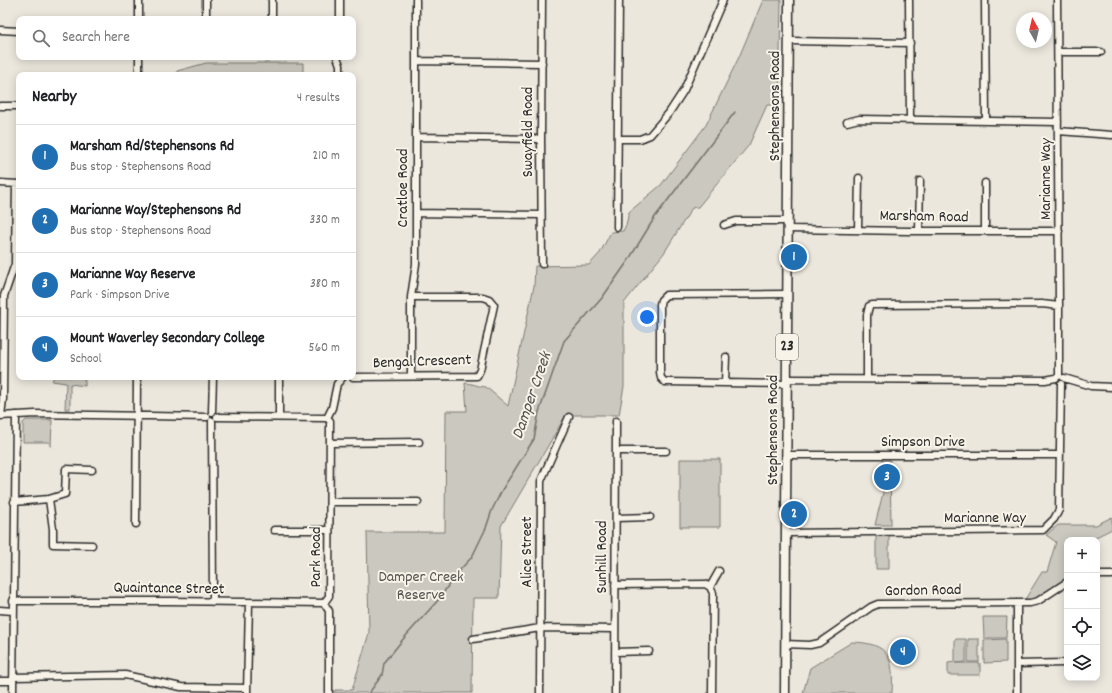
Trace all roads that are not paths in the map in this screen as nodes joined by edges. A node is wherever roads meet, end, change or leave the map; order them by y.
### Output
1 (139, 0) edge
2 (206, 0) edge
3 (272, 0) edge
4 (340, 0) edge
5 (416, 0) edge
6 (542, 0) edge
7 (619, 0) edge
8 (723, 0) edge
9 (789, 0) edge
10 (909, 0) edge
11 (985, 0) edge
12 (1057, 0) edge
13 (139, 16) edge
14 (206, 16) edge
15 (272, 16) edge
16 (340, 16) edge
17 (0, 30) edge
18 (16, 30) edge
19 (789, 41) junction
20 (910, 43) junction
21 (1058, 52) junction
22 (1101, 52) dead end
23 (139, 60) edge
24 (338, 60) edge
25 (416, 61) junction
26 (542, 63) junction
27 (139, 72) edge
28 (340, 72) edge
29 (0, 106) edge
30 (16, 106) edge
31 (910, 119) junction
32 (986, 121) junction
33 (848, 122) dead end
34 (1058, 122) junction
35 (1058, 131) junction
36 (1112, 135) edge
37 (416, 137) junction
38 (541, 139) junction
39 (618, 139) junction
40 (859, 178) dead end
41 (920, 181) dead end
42 (0, 183) edge
43 (985, 183) dead end
44 (16, 184) edge
45 (416, 213) junction
46 (541, 215) junction
47 (16, 224) edge
48 (724, 225) dead end
49 (788, 225) junction
50 (617, 227) dead end
51 (858, 229) junction
52 (918, 231) junction
53 (985, 231) junction
54 (1059, 231) junction
55 (542, 264) dead end
56 (787, 294) junction
57 (2, 296) edge
58 (411, 297) junction
59 (1060, 306) junction
60 (726, 357) dead end
61 (356, 376) edge
62 (410, 376) junction
63 (867, 379) junction
64 (137, 380) edge
65 (213, 380) edge
66 (279, 380) edge
67 (342, 380) edge
68 (1060, 380) junction
69 (787, 382) junction
70 (725, 383) junction
71 (1112, 387) edge
72 (16, 415) junction
73 (2, 416) edge
74 (137, 417) junction
75 (212, 417) junction
76 (279, 417) junction
77 (569, 417) dead end
78 (328, 418) junction
79 (616, 421) dead end
80 (419, 442) dead end
81 (330, 443) junction
82 (666, 451) dead end
83 (616, 452) junction
84 (786, 455) junction
85 (1060, 455) junction
86 (92, 470) dead end
87 (49, 499) junction
88 (14, 502) junction
89 (330, 502) junction
90 (418, 502) dead end
91 (650, 517) dead end
92 (616, 518) junction
93 (136, 524) dead end
94 (274, 530) dead end
95 (329, 530) junction
96 (786, 532) junction
97 (92, 545) dead end
98 (719, 570) dead end
99 (1100, 575) edge
100 (1112, 575) edge
101 (1064, 584) edge
102 (615, 585) junction
103 (710, 587) junction
104 (13, 601) junction
105 (212, 602) junction
106 (249, 603) junction
107 (1017, 603) junction
108 (324, 604) junction
109 (0, 610) edge
110 (13, 610) junction
111 (540, 628) junction
112 (615, 629) junction
113 (474, 639) dead end
114 (785, 644) junction
115 (649, 651) dead end
116 (615, 652) junction
117 (1017, 664) junction
118 (1064, 664) dead end
119 (13, 679) junction
120 (0, 681) edge
121 (247, 691) edge
122 (13, 693) edge
123 (329, 693) edge
124 (540, 693) edge
125 (615, 693) edge
126 (712, 693) edge
127 (785, 693) edge
128 (1016, 693) edge

1 - 13 street
2 - 14 street
3 - 15 street
4 - 16 street
5 - 25 street, Cratloe Road
6 - 26 street, Swayfield Road
7 - 39 street
8 - 39 street
9 - 19 main road, Stephensons Road / 23
10 - 20 street
11 - 32 street
12 - 21 street, Marianne Way
17 - 18 street
19 - 20 street
19 - 49 main road, Stephensons Road / 23
20 - 31 street
21 - 22 street
21 - 34 street, Marianne Way
23 - 27 street
24 - 28 street
25 - 26 street
25 - 37 street, Cratloe Road
26 - 38 street, Swayfield Road
29 - 30 street
31 - 32 street
31 - 33 street
32 - 34 street
34 - 35 street, Marianne Way
35 - 36 street
35 - 54 street, Marianne Way
37 - 38 street
37 - 45 street, Cratloe Road
38 - 46 street, Swayfield Road
39 - 50 street
40 - 51 street
41 - 52 street
42 - 44 street
43 - 53 street
45 - 46 street
45 - 58 street, Cratloe Road
46 - 55 street, Swayfield Road
47 - 57 street
48 - 49 street, Marsham Road
49 - 51 street, Marsham Road
49 - 56 main road, Stephensons Road / 23
51 - 52 street, Marsham Road
52 - 53 street, Marsham Road
53 - 54 street, Marsham Road
54 - 59 street, Marianne Way
56 - 69 main road, Stephensons Road / 23
56 - 70 street
57 - 73 street
58 - 62 street, Cratloe Road
58 - 62 street, Bengal Crescent
59 - 63 street
59 - 68 street, Marianne Way
60 - 70 street
61 - 62 street, Bengal Crescent
63 - 68 street
63 - 69 street
64 - 74 street
65 - 75 street
66 - 76 street
67 - 78 street
68 - 71 street
68 - 85 street, Marianne Way
69 - 70 street
69 - 84 main road, Stephensons Road / 23
72 - 73 street
72 - 74 street
72 - 88 street
74 - 75 street
74 - 93 street
75 - 76 street
75 - 105 street
76 - 78 street
77 - 111 street, Alice Street
78 - 81 street, Park Road
79 - 83 street, Sunhill Road
80 - 81 street
81 - 89 street, Park Road
82 - 83 street
83 - 92 street, Sunhill Road
84 - 85 street, Simpson Drive
84 - 96 main road, Stephensons Road / 23
85 - 96 street, Marianne Way
86 - 87 street
87 - 88 street
87 - 97 street
88 - 104 street
89 - 90 street
89 - 95 street, Park Road
91 - 92 street
92 - 102 street, Sunhill Road
94 - 95 street
95 - 108 street, Park Road
96 - 114 main road, Stephensons Road / 23
98 - 103 street
99 - 100 street
101 - 107 street, Gordon Road
102 - 103 street
102 - 112 street, Sunhill Road
103 - 126 street
104 - 105 street, Quaintance Street
104 - 110 street
105 - 106 street, Quaintance Street
106 - 108 street, Quaintance Street
106 - 121 street
107 - 114 street, Gordon Road
107 - 117 street
108 - 123 street, Park Road
109 - 110 street
110 - 119 street
111 - 112 street
111 - 113 street
111 - 124 street, Alice Street
112 - 116 street, Sunhill Road
114 - 127 main road, Stephensons Road / 23
115 - 116 street
116 - 125 street, Sunhill Road
117 - 118 street
117 - 128 street
119 - 120 street
119 - 121 street
119 - 122 street

